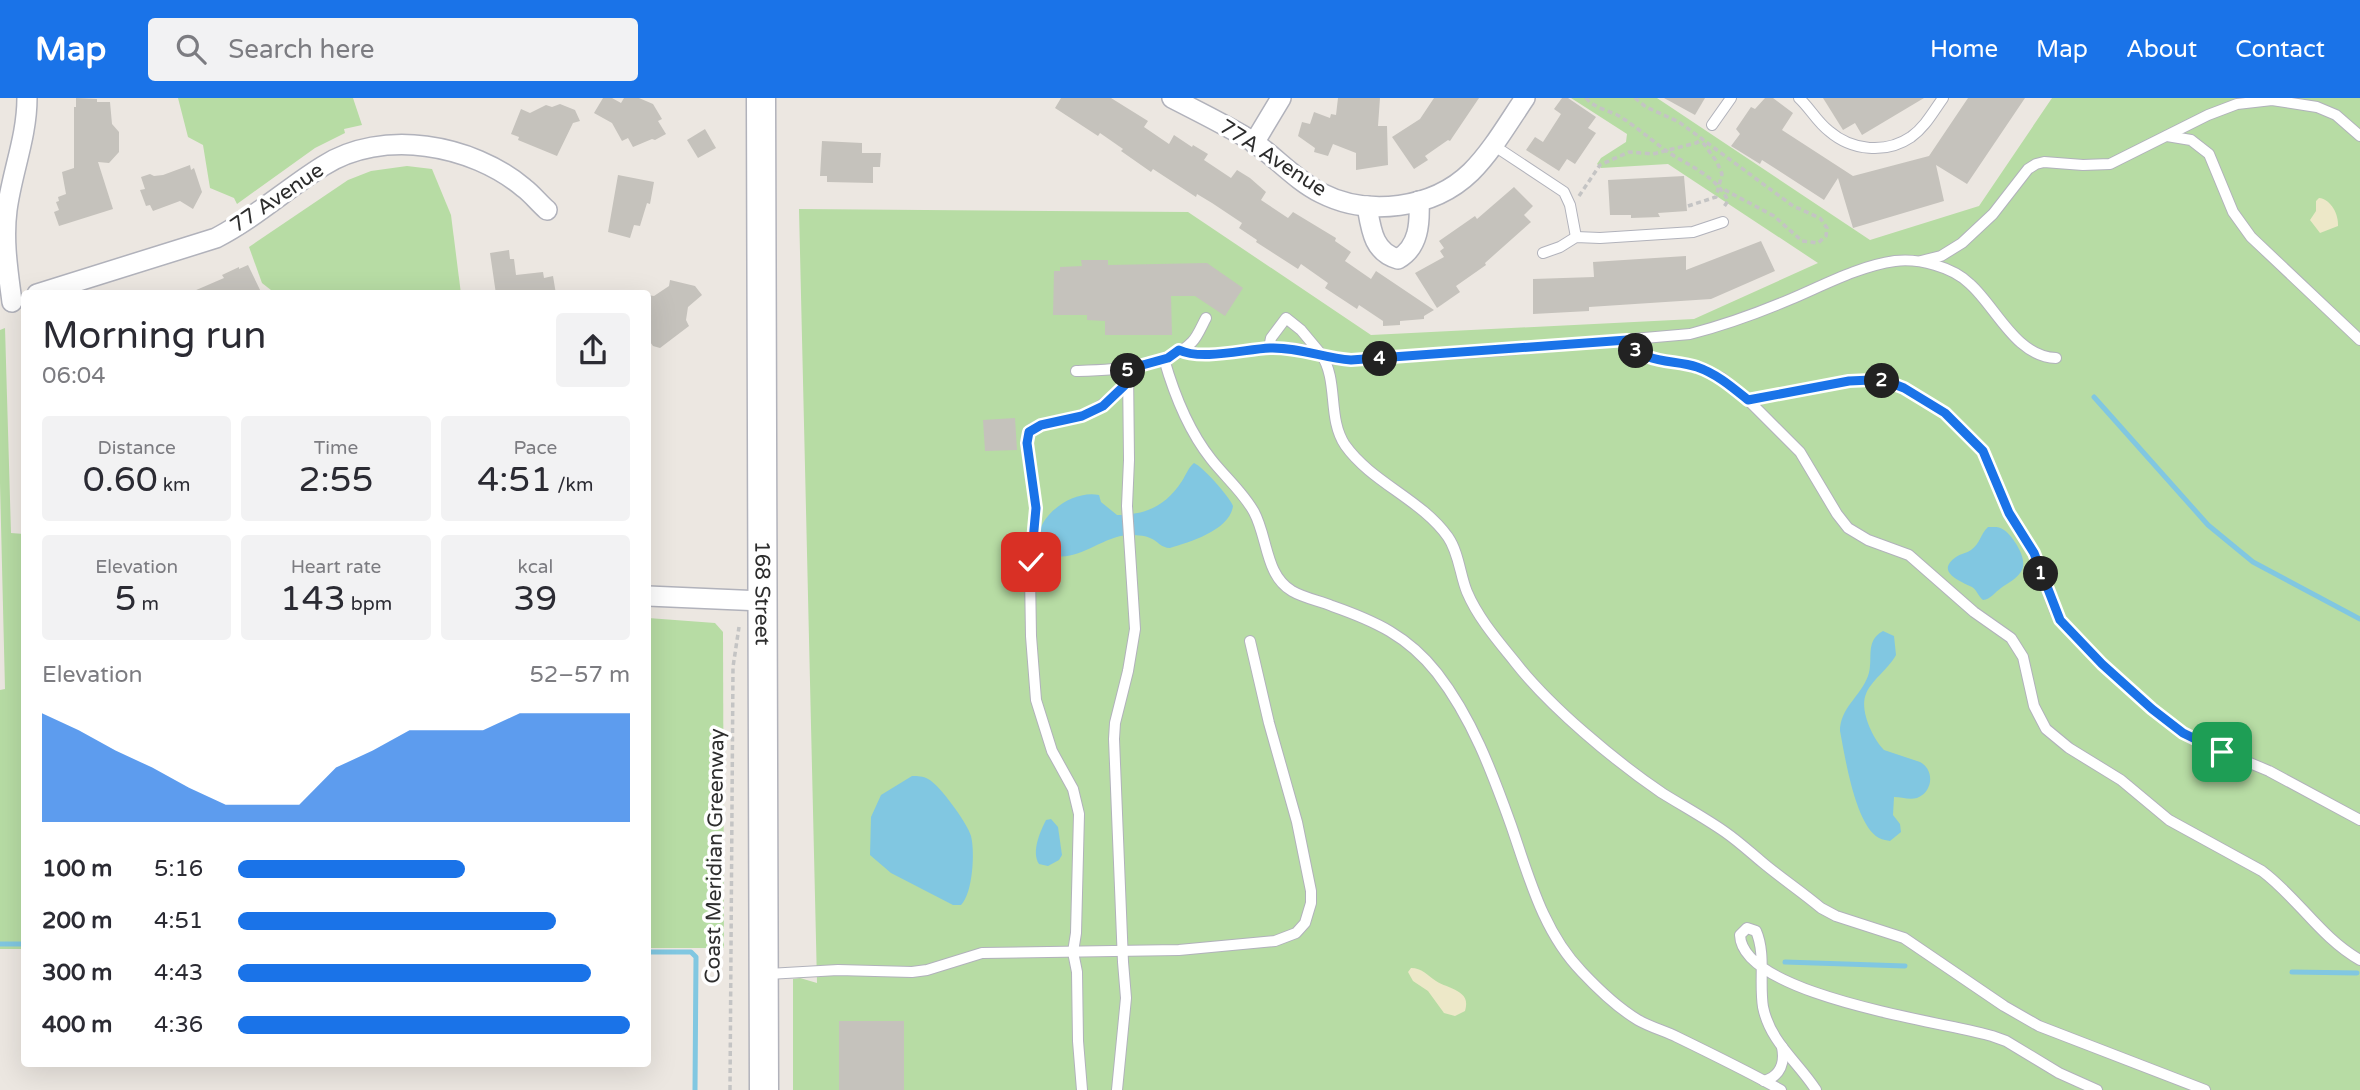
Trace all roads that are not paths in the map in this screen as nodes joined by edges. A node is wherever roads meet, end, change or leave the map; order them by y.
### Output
1 (27, 98) edge
2 (761, 98) edge
3 (1172, 98) edge
4 (1281, 98) edge
5 (1525, 98) edge
6 (1731, 98) edge
7 (1800, 98) edge
8 (1943, 98) edge
9 (1712, 125) road end
10 (2360, 136) edge
11 (2163, 137) junction
12 (1254, 143) junction
13 (1493, 145) junction
14 (1419, 201) junction
15 (1367, 206) junction
16 (547, 211) dead end
17 (1723, 222) dead end
18 (1576, 237) junction
19 (1543, 253) dead end
20 (1917, 262) junction
21 (50, 290) edge
22 (12, 302) edge
23 (1206, 318) dead end
24 (1627, 340) junction
25 (2360, 341) edge
26 (1269, 348) junction
27 (1179, 350) junction
28 (1321, 354) junction
29 (2056, 358) dead end
30 (1164, 359) junction
31 (1076, 370) dead end
32 (1128, 373) junction
33 (1748, 400) junction
34 (651, 596) edge
35 (762, 601) junction
36 (1250, 641) dead end
37 (2360, 820) edge
38 (1073, 952) junction
39 (1123, 952) junction
40 (2360, 960) edge
41 (764, 974) junction
42 (1785, 982) junction
43 (1762, 995) junction
44 (1782, 1046) junction
45 (1765, 1081) junction
46 (764, 1090) edge
47 (1082, 1090) edge
48 (1117, 1090) edge
49 (1781, 1090) edge
50 (1816, 1090) edge
51 (2096, 1090) edge
52 (2206, 1090) edge

1 - 22 street
2 - 35 main road, 168 Street
3 - 12 street, 77A Avenue
4 - 12 street
5 - 13 street, 77A Avenue
6 - 9 lane
7 - 8 lane
10 - 11 lane
11 - 20 lane
11 - 25 lane
12 - 15 street, 77A Avenue
13 - 14 street, 77A Avenue
13 - 18 lane
14 - 15 street, 77A Avenue
14 - 15 street
16 - 21 street, 77 Avenue
17 - 18 lane
18 - 19 lane
20 - 24 lane
20 - 29 lane
23 - 27 lane
24 - 28 lane
24 - 33 lane
26 - 27 lane
26 - 28 lane
26 - 28 lane
27 - 30 lane
28 - 52 lane
30 - 32 lane
30 - 45 lane
31 - 32 lane
32 - 38 lane
32 - 39 lane
33 - 37 lane
33 - 40 lane
34 - 35 street
35 - 41 main road, 168 Street
36 - 39 lane
38 - 39 lane
38 - 41 lane
38 - 47 lane
39 - 48 lane
41 - 46 main road, 168 Street
42 - 43 lane
42 - 43 lane
42 - 51 lane
43 - 44 lane
44 - 45 lane
44 - 50 lane
45 - 49 lane

